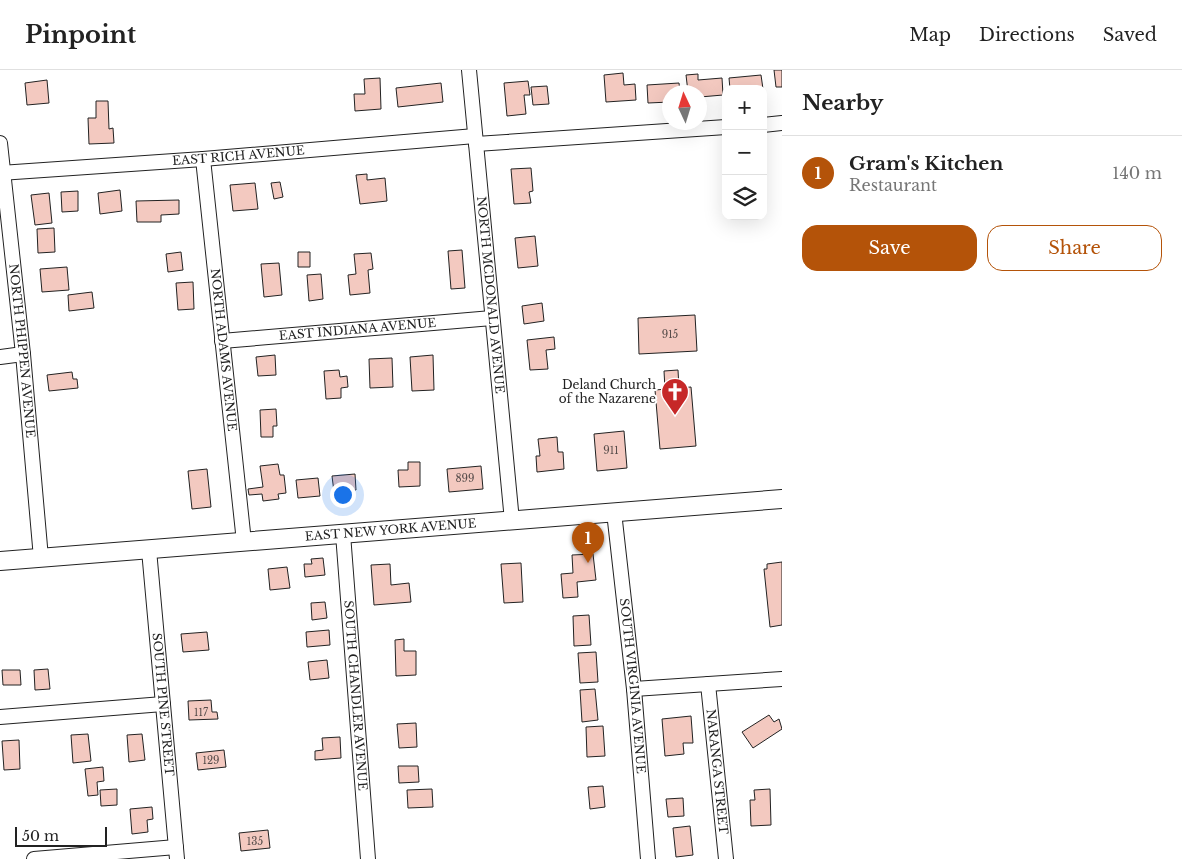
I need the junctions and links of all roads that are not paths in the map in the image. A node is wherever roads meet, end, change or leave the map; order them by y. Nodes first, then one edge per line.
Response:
1 (469, 70) edge
2 (782, 124) edge
3 (767, 125) edge
4 (722, 127) edge
5 (476, 140) junction
6 (0, 142) edge
7 (203, 159) junction
8 (2, 173) edge
9 (492, 318) junction
10 (222, 341) junction
11 (24, 354) junction
12 (0, 357) edge
13 (782, 499) edge
14 (614, 512) junction
15 (512, 521) junction
16 (342, 534) junction
17 (244, 542) junction
18 (149, 550) junction
19 (41, 558) junction
20 (0, 561) edge
21 (782, 679) edge
22 (708, 684) junction
23 (634, 690) junction
24 (163, 704) junction
25 (0, 717) edge
26 (177, 853) edge
27 (34, 859) edge
28 (368, 859) edge
29 (648, 859) edge
30 (726, 859) edge

1 - 5 street, NORTH MCDONALD AVENUE
2 - 3 street
4 - 5 street, EAST RICH AVENUE
5 - 7 street, EAST RICH AVENUE
5 - 9 street, NORTH MCDONALD AVENUE
6 - 8 street, NORTH PHIPPEN AVENUE
7 - 8 street, EAST RICH AVENUE
7 - 10 street, NORTH ADAMS AVENUE
8 - 11 street, NORTH PHIPPEN AVENUE
9 - 10 street, EAST INDIANA AVENUE
9 - 15 street, NORTH MCDONALD AVENUE
10 - 17 street, NORTH ADAMS AVENUE
11 - 12 street
11 - 19 street, NORTH PHIPPEN AVENUE
13 - 14 main road, EAST NEW YORK AVENUE
14 - 15 main road, EAST NEW YORK AVENUE
14 - 23 street, SOUTH VIRGINIA AVENUE
15 - 16 main road, EAST NEW YORK AVENUE
16 - 17 main road, EAST NEW YORK AVENUE
16 - 28 street, SOUTH CHANDLER AVENUE
17 - 18 main road, EAST NEW YORK AVENUE
18 - 19 main road, EAST NEW YORK AVENUE
18 - 24 street, SOUTH PINE STREET
19 - 20 main road, EAST NEW YORK AVENUE
21 - 22 street
22 - 23 street
22 - 30 street, NARANGA STREET
23 - 29 street, SOUTH VIRGINIA AVENUE
24 - 25 street
24 - 26 street, SOUTH PINE STREET
26 - 27 street

